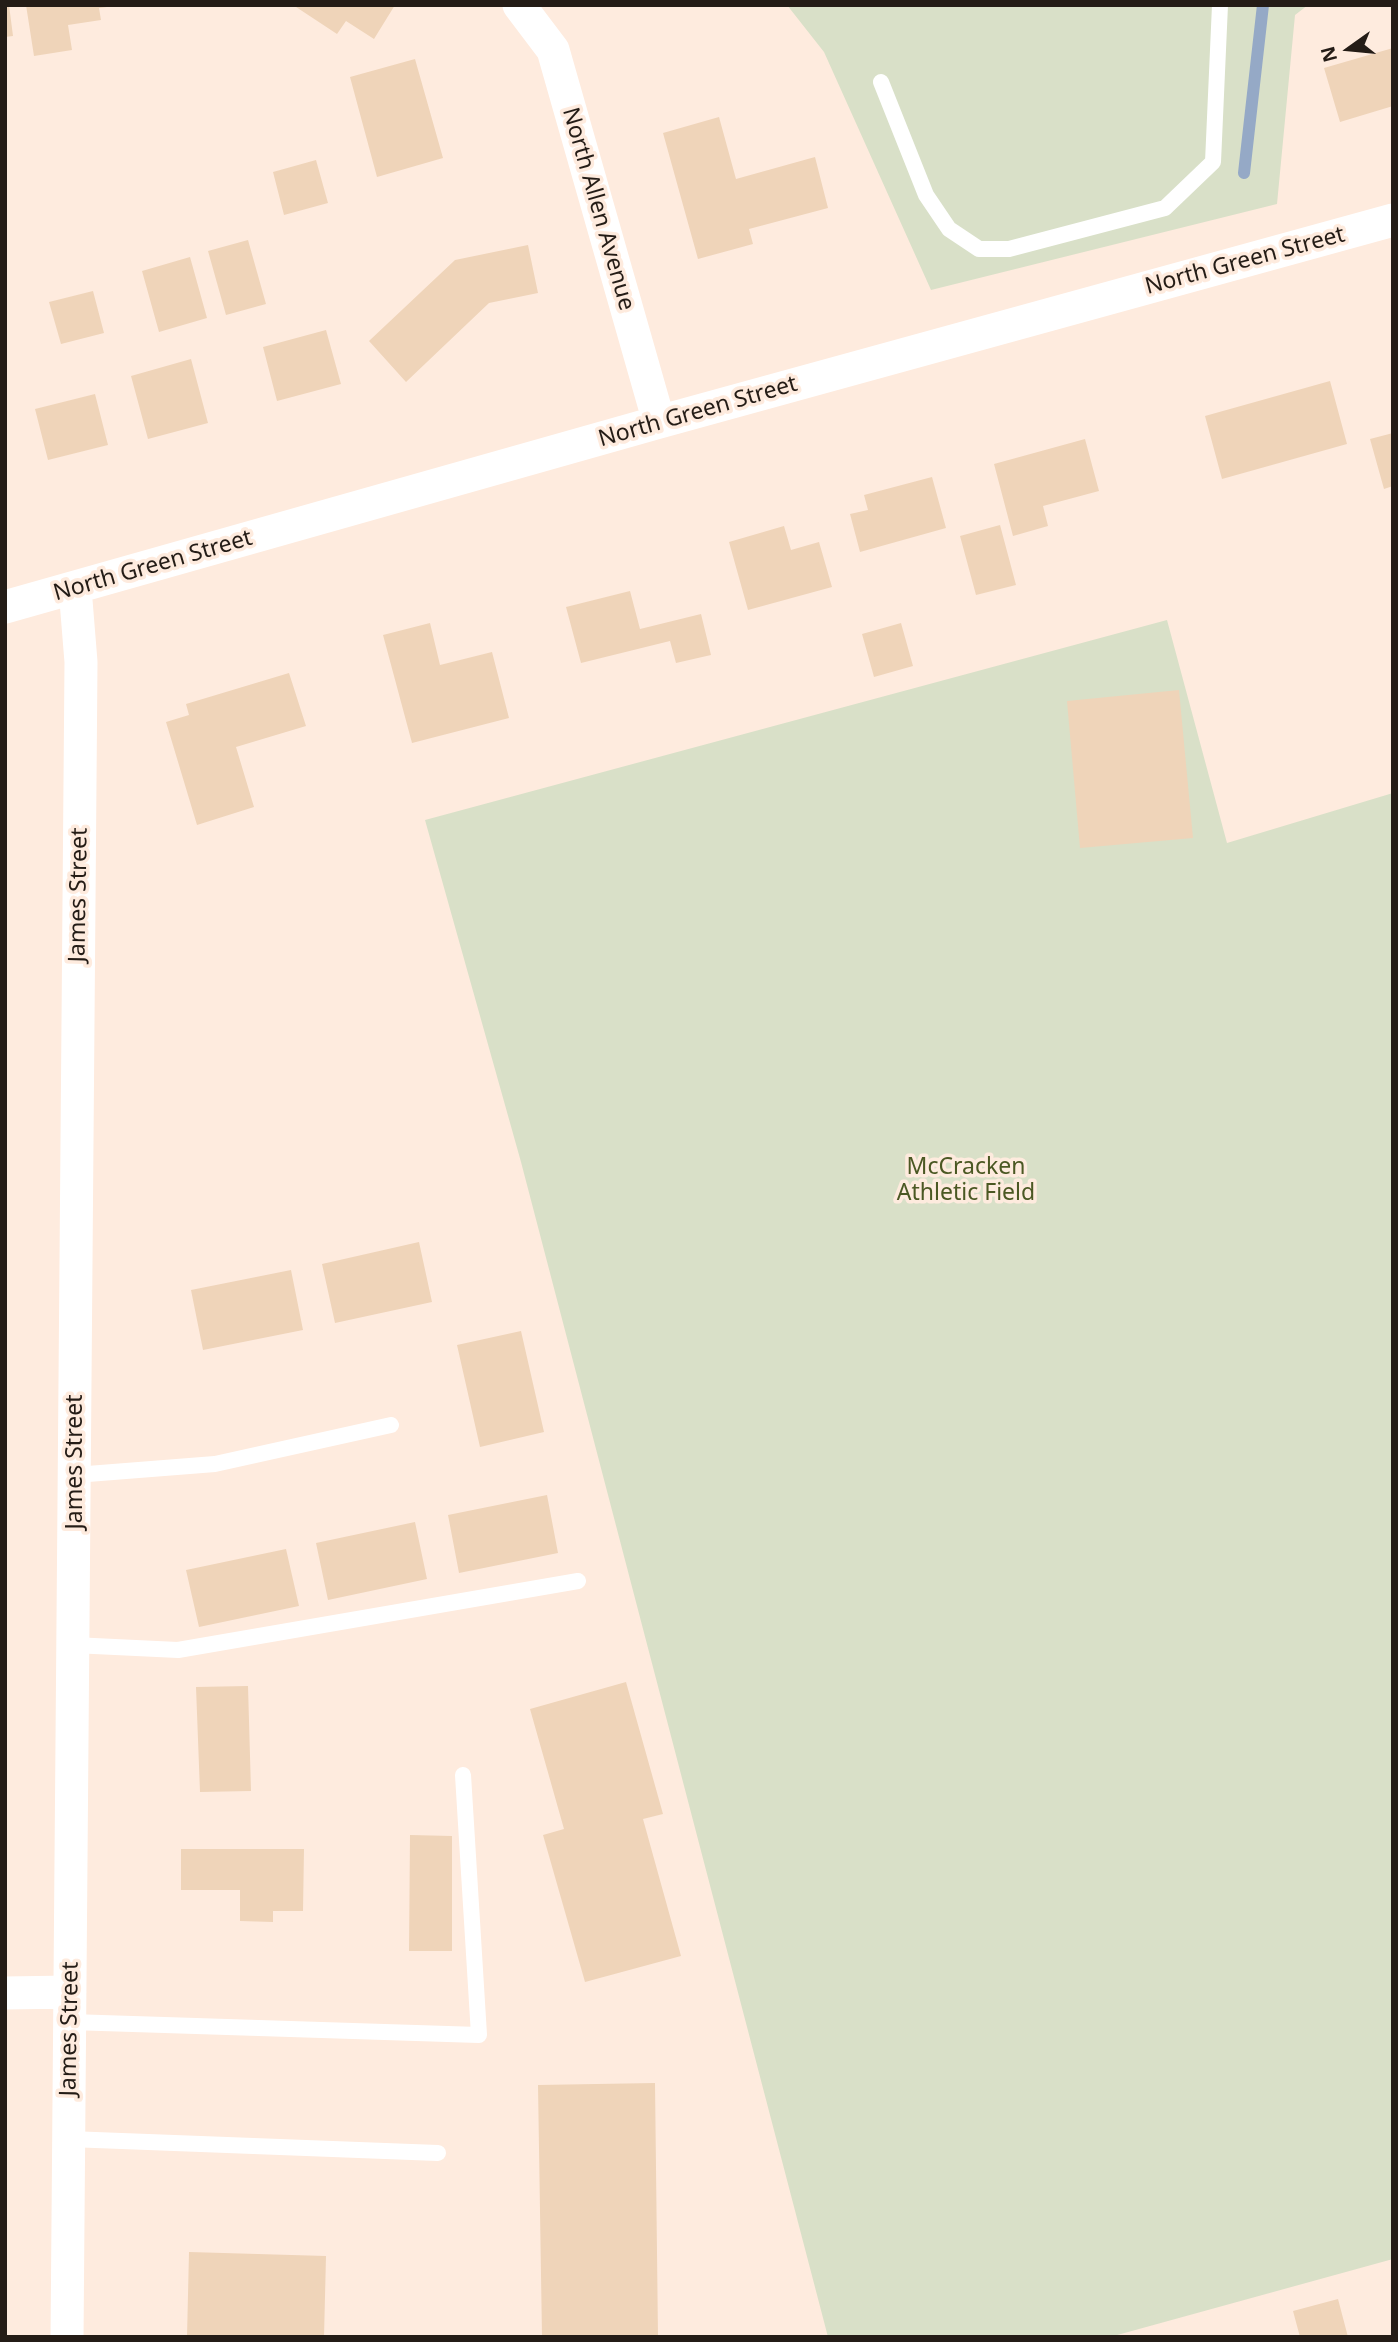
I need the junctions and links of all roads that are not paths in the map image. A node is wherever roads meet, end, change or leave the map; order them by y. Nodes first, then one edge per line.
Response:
1 (519, 5) edge
2 (1220, 5) edge
3 (881, 82) dead end
4 (1393, 220) edge
5 (659, 422) junction
6 (75, 588) junction
7 (5, 607) edge
8 (391, 1425) dead end
9 (75, 1475) junction
10 (578, 1581) dead end
11 (73, 1645) junction
12 (463, 1774) dead end
13 (5, 1993) edge
14 (70, 2007) junction
15 (69, 2139) junction
16 (438, 2153) dead end
17 (67, 2337) edge

1 - 5 street, North Allen Avenue
2 - 3 lane
4 - 5 street, North Green Street
5 - 6 street, North Green Street
6 - 7 street, North Green Street
6 - 9 street, James Street
8 - 9 lane
9 - 11 street, James Street
10 - 11 lane
11 - 14 street, James Street
12 - 14 lane
13 - 14 street
14 - 15 street, James Street
15 - 16 lane
15 - 17 street, James Street

